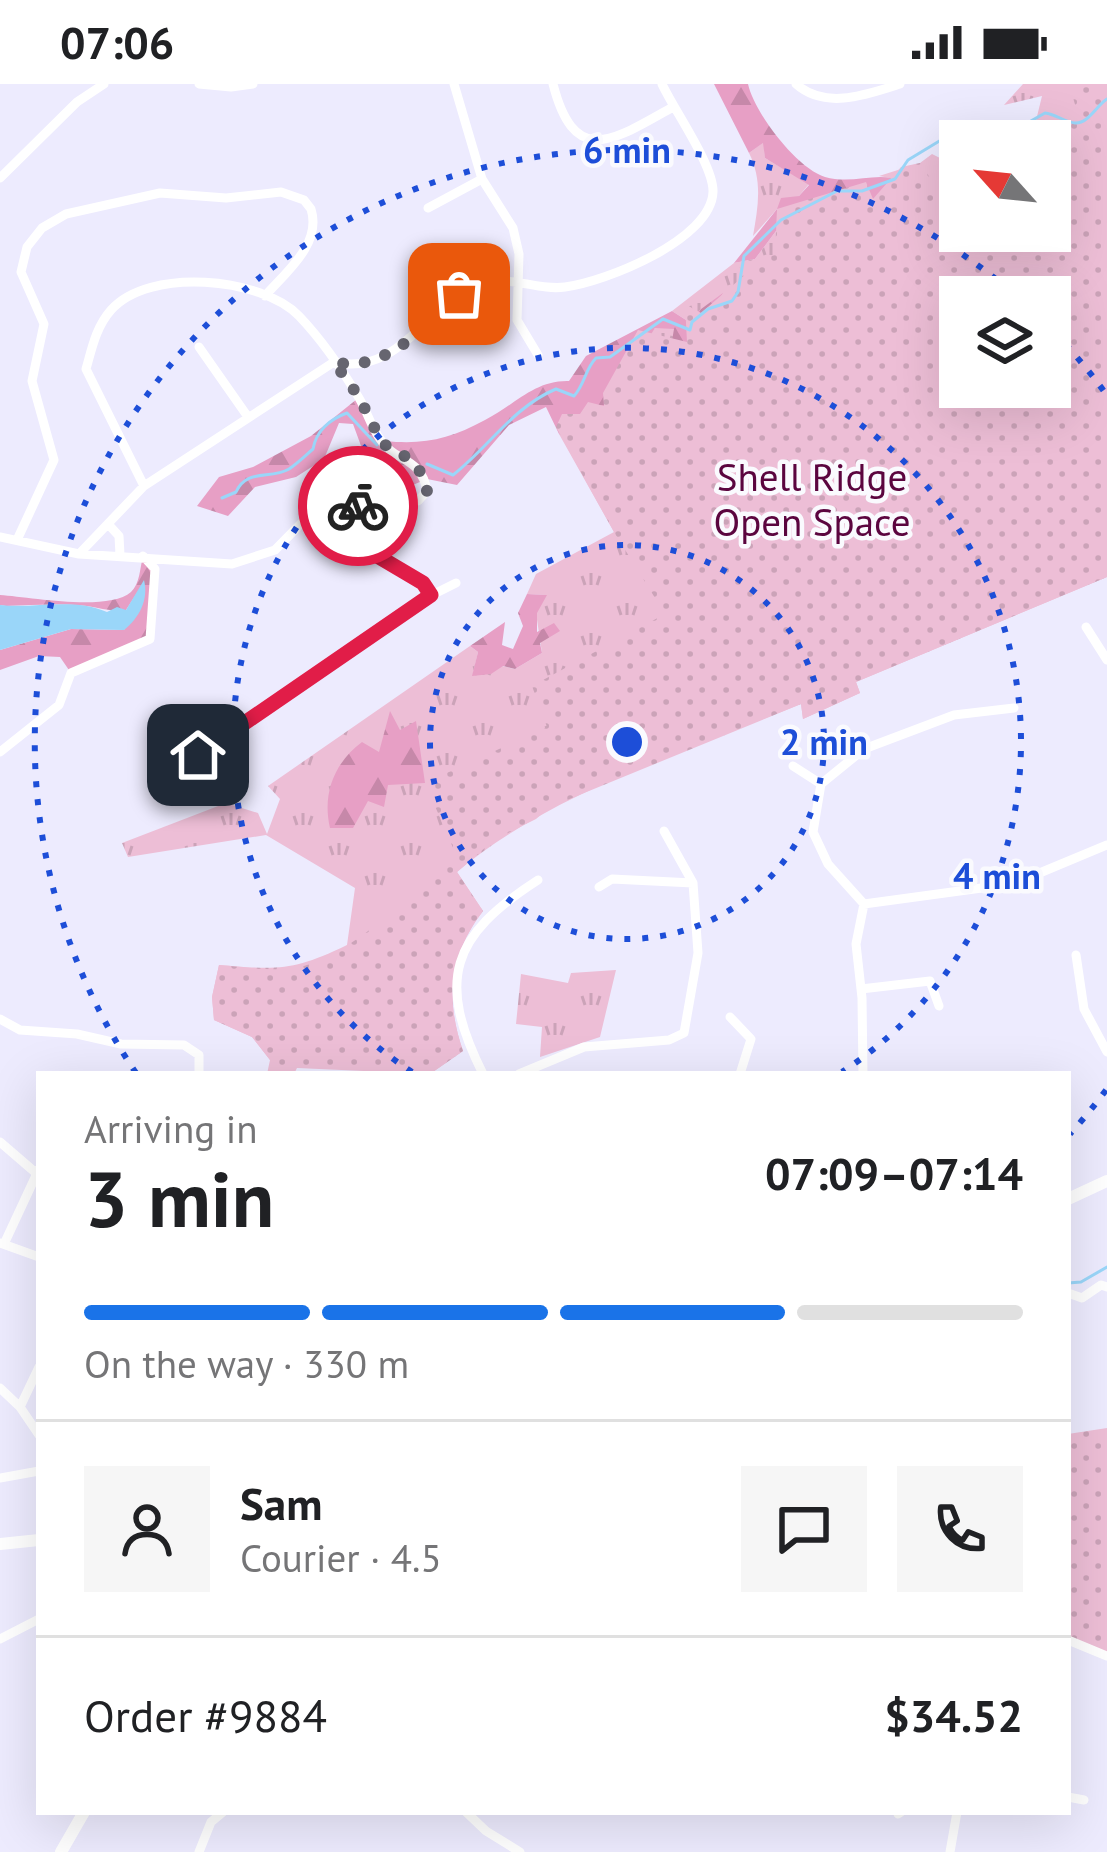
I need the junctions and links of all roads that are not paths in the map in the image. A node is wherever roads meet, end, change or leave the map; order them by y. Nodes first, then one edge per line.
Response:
1 (104, 84) edge
2 (199, 84) edge
3 (254, 84) edge
4 (454, 84) edge
5 (553, 84) edge
6 (662, 84) edge
7 (796, 84) edge
8 (900, 84) edge
9 (673, 107) junction
10 (0, 178) edge
11 (482, 179) junction
12 (428, 208) dead end
13 (518, 282) junction
14 (265, 296) junction
15 (200, 347) dead end
16 (538, 355) dead end
17 (334, 362) junction
18 (248, 417) junction
19 (144, 486) junction
20 (355, 497) junction
21 (108, 524) junction
22 (0, 537) edge
23 (16, 540) junction
24 (79, 554) junction
25 (119, 555) junction
26 (143, 556) junction
27 (456, 583) dead end
28 (431, 595) junction
29 (1086, 627) dead end
30 (1107, 660) edge
31 (1014, 707) dead end
32 (0, 752) edge
33 (198, 755) dead end
34 (793, 766) dead end
35 (821, 784) junction
36 (664, 831) dead end
37 (1107, 844) edge
38 (538, 880) dead end
39 (693, 883) junction
40 (599, 887) dead end
41 (864, 904) junction
42 (1076, 955) dead end
43 (861, 989) junction
44 (939, 1006) dead end
45 (730, 1017) dead end
46 (0, 1019) edge
47 (1107, 1052) edge
48 (199, 1071) edge
49 (482, 1071) edge
50 (526, 1071) edge
51 (741, 1071) edge
52 (863, 1071) edge
53 (0, 1142) edge
54 (36, 1169) edge
55 (36, 1175) edge
56 (1107, 1181) edge
57 (1071, 1198) edge
58 (2, 1244) edge
59 (36, 1256) edge
60 (1107, 1287) edge
61 (1071, 1294) edge
62 (36, 1373) edge
63 (0, 1388) edge
64 (20, 1407) junction
65 (36, 1431) edge
66 (36, 1472) edge
67 (0, 1478) edge
68 (36, 1540) edge
69 (0, 1544) edge
70 (36, 1621) edge
71 (0, 1639) edge
72 (1071, 1641) edge
73 (1107, 1656) edge
74 (1071, 1797) edge
75 (1084, 1800) dead end
76 (82, 1815) edge
77 (220, 1815) edge
78 (469, 1815) edge
79 (956, 1815) edge
80 (62, 1852) edge
81 (199, 1852) edge
82 (520, 1852) edge
83 (950, 1852) edge

1 - 10 street
2 - 3 street
4 - 11 street
5 - 9 street
6 - 9 street
7 - 8 street
9 - 13 street
11 - 12 street
11 - 13 street
13 - 16 street
13 - 17 street
14 - 17 street
14 - 19 street
14 - 23 street
15 - 18 street
17 - 18 street
17 - 20 street
18 - 19 street
19 - 21 street
20 - 26 street
20 - 28 street
21 - 24 street
21 - 25 street
22 - 23 street
23 - 24 street
24 - 25 street
25 - 26 street
26 - 32 street
27 - 28 street
28 - 33 street
29 - 30 street
31 - 35 street
34 - 35 street
35 - 41 street
36 - 39 street
37 - 41 street
38 - 49 street
39 - 40 street
39 - 50 street
41 - 43 street
42 - 47 street
43 - 44 street
43 - 52 street
45 - 51 street
46 - 48 street
53 - 54 street
55 - 58 street
56 - 57 street
58 - 59 street
60 - 61 street
62 - 64 street
63 - 64 street
64 - 65 street
66 - 67 street
68 - 69 street
70 - 71 street
72 - 73 street
74 - 75 street
76 - 80 street
77 - 81 street
78 - 82 street
79 - 83 street

